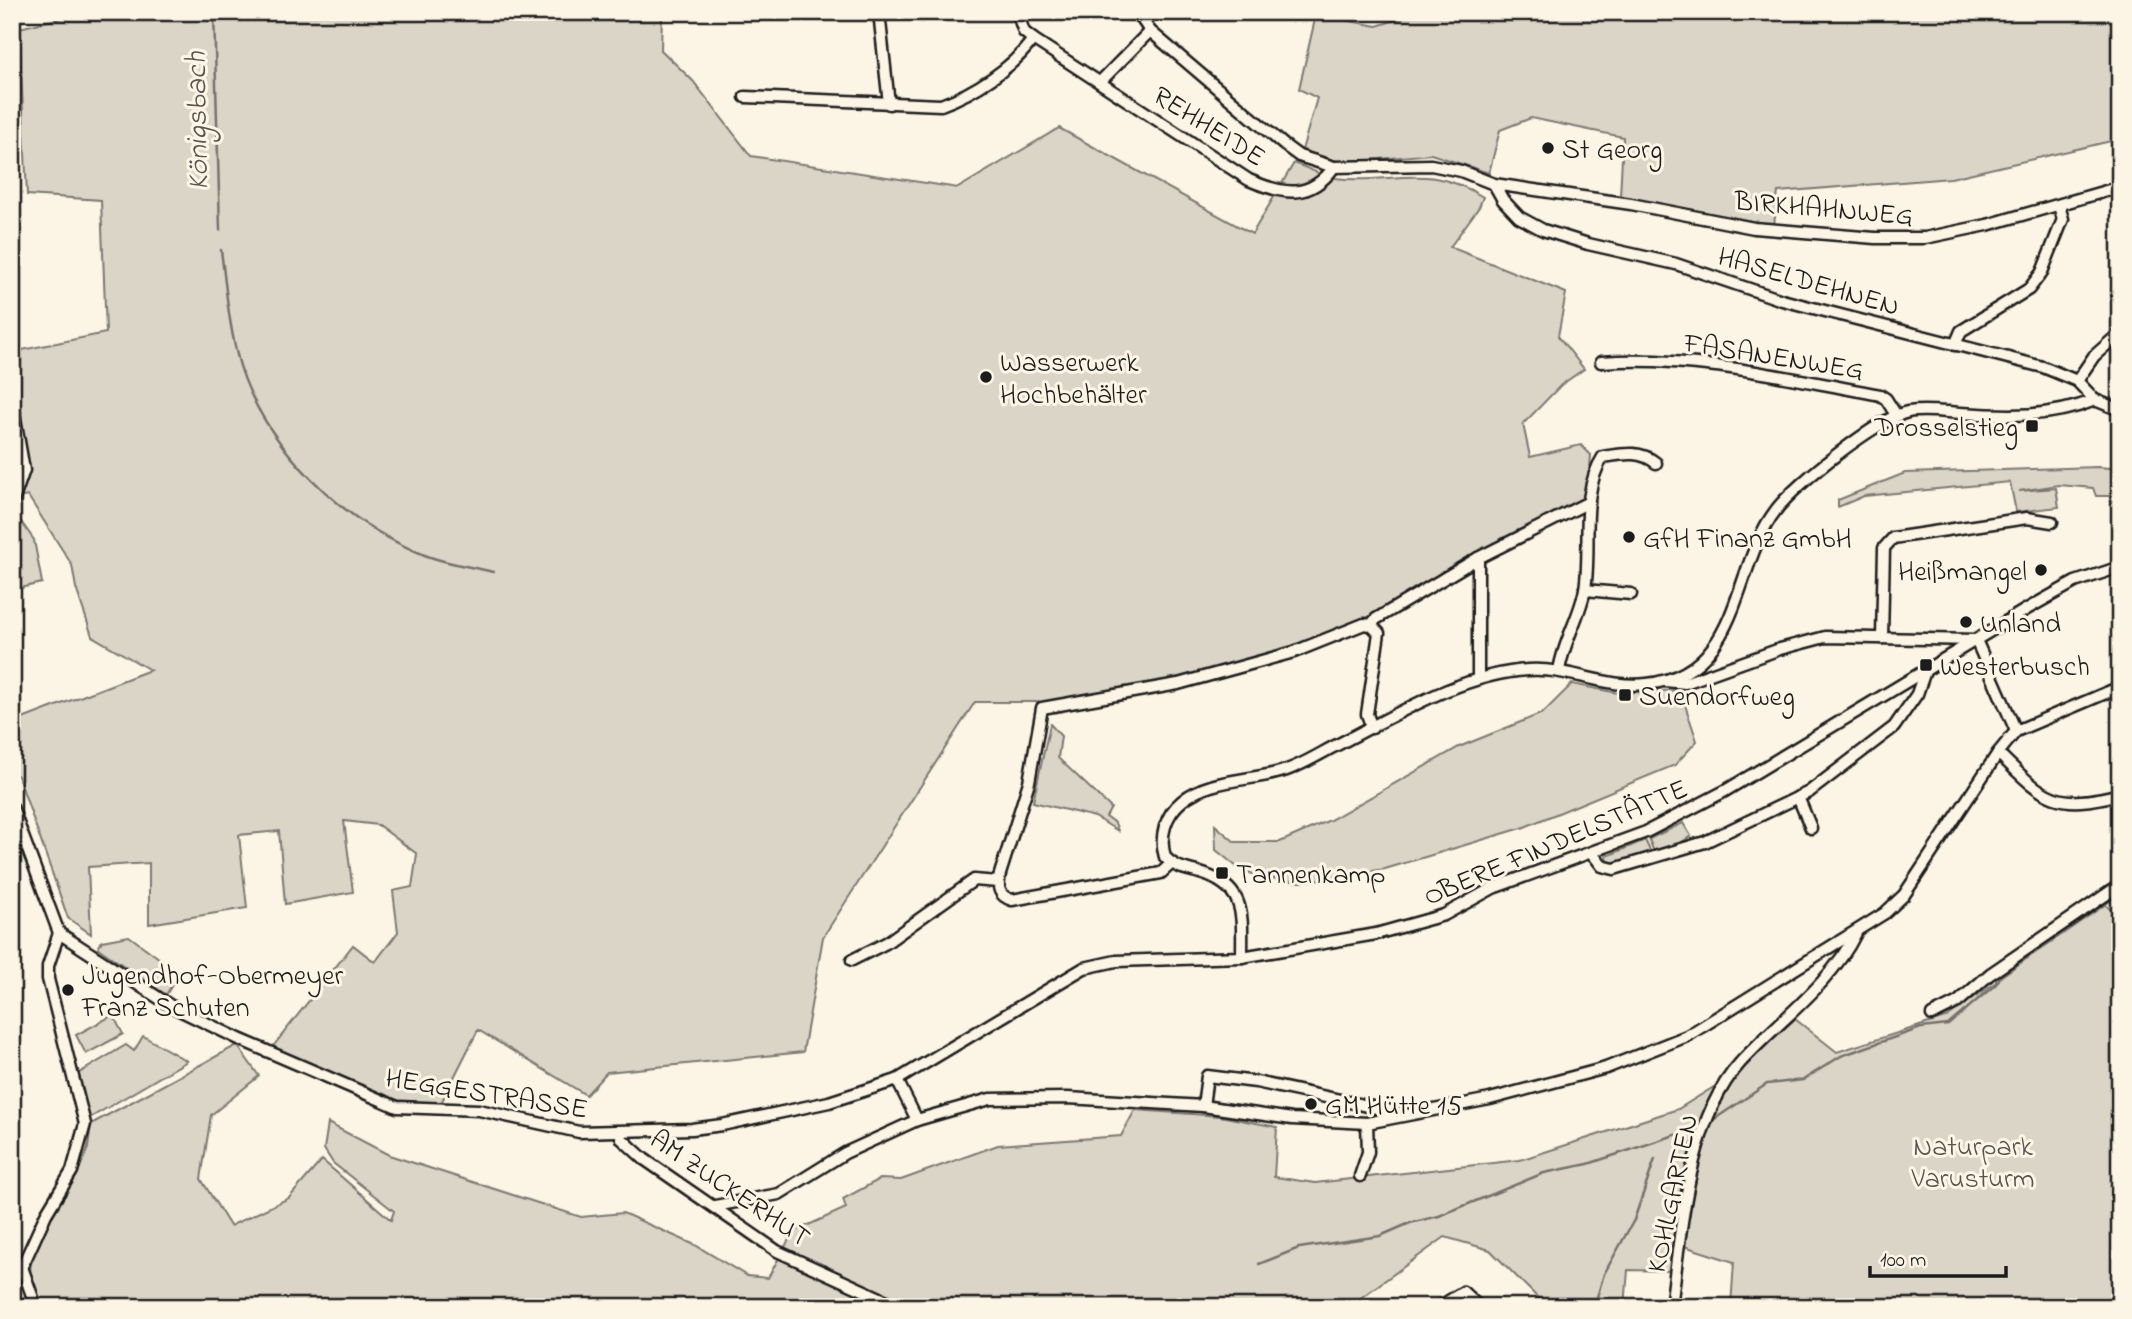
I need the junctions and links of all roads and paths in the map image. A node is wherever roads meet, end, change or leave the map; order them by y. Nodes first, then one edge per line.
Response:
1 (879, 12) edge
2 (917, 12) edge
3 (935, 12) edge
4 (1017, 12) edge
5 (1137, 12) edge
6 (1150, 31) junction
7 (1033, 40) junction
8 (1100, 82) junction
9 (744, 97) dead end
10 (889, 104) junction
11 (1335, 167) junction
12 (1494, 184) junction
13 (2120, 187) edge
14 (2059, 206) junction
15 (2120, 333) edge
16 (1955, 345) junction
17 (1601, 362) dead end
18 (2077, 381) junction
19 (2095, 400) junction
20 (12, 401) edge
21 (2120, 410) edge
22 (1896, 415) junction
23 (1656, 463) dead end
24 (1589, 502) junction
25 (12, 504) edge
26 (2052, 522) dead end
27 (1478, 558) junction
28 (2120, 568) edge
29 (1585, 590) junction
30 (1631, 594) dead end
31 (1371, 625) junction
32 (1882, 638) junction
33 (1976, 640) junction
34 (1559, 671) junction
35 (1925, 671) junction
36 (1478, 679) junction
37 (1664, 681) junction
38 (2120, 687) edge
39 (1372, 728) junction
40 (2016, 731) junction
41 (1998, 753) junction
42 (2120, 794) edge
43 (1798, 797) junction
44 (12, 807) edge
45 (1811, 828) dead end
46 (1592, 853) junction
47 (1171, 864) junction
48 (998, 882) junction
49 (2120, 885) edge
50 (59, 933) junction
51 (1857, 933) junction
52 (1242, 957) junction
53 (852, 960) dead end
54 (1932, 1015) dead end
55 (897, 1080) junction
56 (1203, 1106) junction
57 (791, 1110) joint
58 (1412, 1115) junction
59 (918, 1119) junction
60 (1367, 1123) junction
61 (620, 1133) junction
62 (1360, 1176) dead end
63 (715, 1206) junction
64 (23, 1267) junction
65 (12, 1277) edge
66 (36, 1307) edge
67 (900, 1307) edge
68 (1439, 1307) edge
69 (1479, 1307) edge
70 (1671, 1307) edge

1 - 10 street
2 - 3 street
4 - 7 street, REHHEIDE
5 - 6 street
6 - 8 street
6 - 11 street
7 - 8 street, REHHEIDE
7 - 10 street
8 - 11 street, REHHEIDE
9 - 10 street
11 - 12 street
12 - 14 street, BIRKHAHNWEG
12 - 16 street, HASELDEHNEN
13 - 14 street, BIRKHAHNWEG
14 - 16 street
15 - 18 street
16 - 18 street, HASELDEHNEN
17 - 22 street, FASANENWEG
18 - 19 street, HASELDEHNEN
19 - 21 street, HASELDEHNEN
19 - 22 street
20 - 25 street
22 - 37 street
23 - 24 street
24 - 27 street
24 - 29 street
26 - 32 street
27 - 31 street
27 - 36 street
28 - 33 street, OBERE FINDELSTÄTTE
29 - 30 street
29 - 34 street
31 - 39 street
31 - 48 street
32 - 33 street
32 - 37 street
33 - 35 street, OBERE FINDELSTÄTTE
33 - 40 street
34 - 36 street
34 - 37 street
35 - 43 street
35 - 46 street, OBERE FINDELSTÄTTE
36 - 39 street
38 - 40 street
39 - 47 street
40 - 41 street
41 - 42 street
41 - 51 street
43 - 45 street
43 - 46 street
44 - 50 street
46 - 52 street, OBERE FINDELSTÄTTE
47 - 48 street
47 - 52 street
48 - 53 street
49 - 54 street
50 - 61 street, HEGGESTRASSE
50 - 64 street
51 - 58 street
51 - 70 street, KOHLGARTEN
52 - 55 street, OBERE FINDELSTÄTTE
55 - 57 street, OBERE FINDELSTÄTTE
55 - 59 street
56 - 58 street
56 - 59 street
56 - 60 street
57 - 61 street, HEGGESTRASSE
58 - 60 street
59 - 63 street
60 - 62 street
61 - 63 street, AM ZUCKERHUT
63 - 67 street, AM ZUCKERHUT
64 - 65 street
64 - 66 street
68 - 69 street

